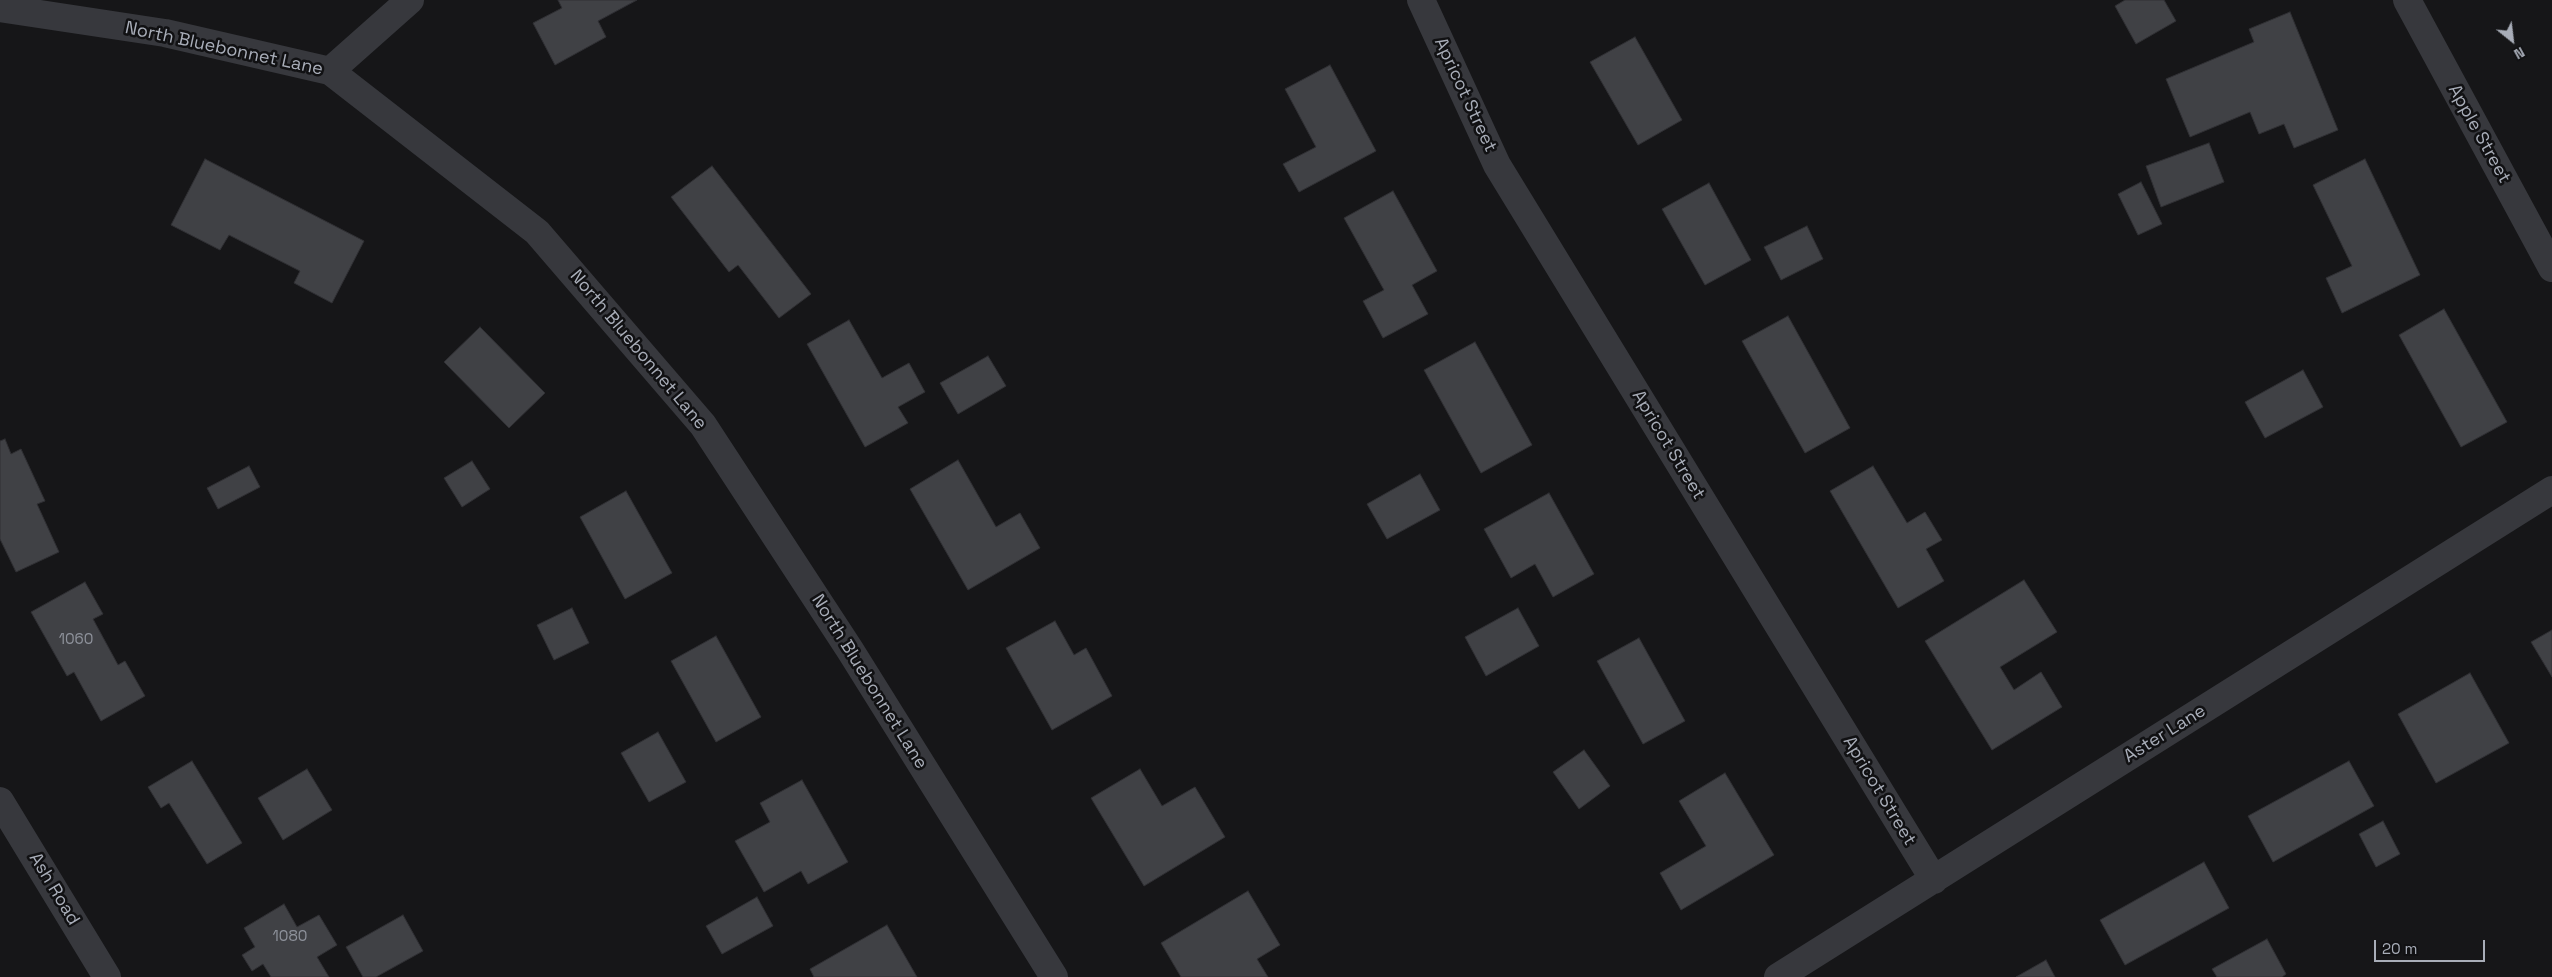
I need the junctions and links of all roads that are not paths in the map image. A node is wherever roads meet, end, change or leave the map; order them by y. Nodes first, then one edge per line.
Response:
1 (410, 0) edge
2 (1421, 0) edge
3 (2406, 0) edge
4 (0, 8) edge
5 (330, 72) junction
6 (2552, 268) edge
7 (2552, 490) edge
8 (0, 802) edge
9 (1934, 880) junction
10 (107, 977) edge
11 (1054, 977) edge
12 (1778, 977) edge

1 - 5 street
2 - 9 street, Apricot Street
3 - 6 street, Apple Street
4 - 5 street, North Bluebonnet Lane
5 - 11 street, North Bluebonnet Lane
7 - 9 street, Aster Lane
8 - 10 street, Ash Road
9 - 12 street, Aster Lane

